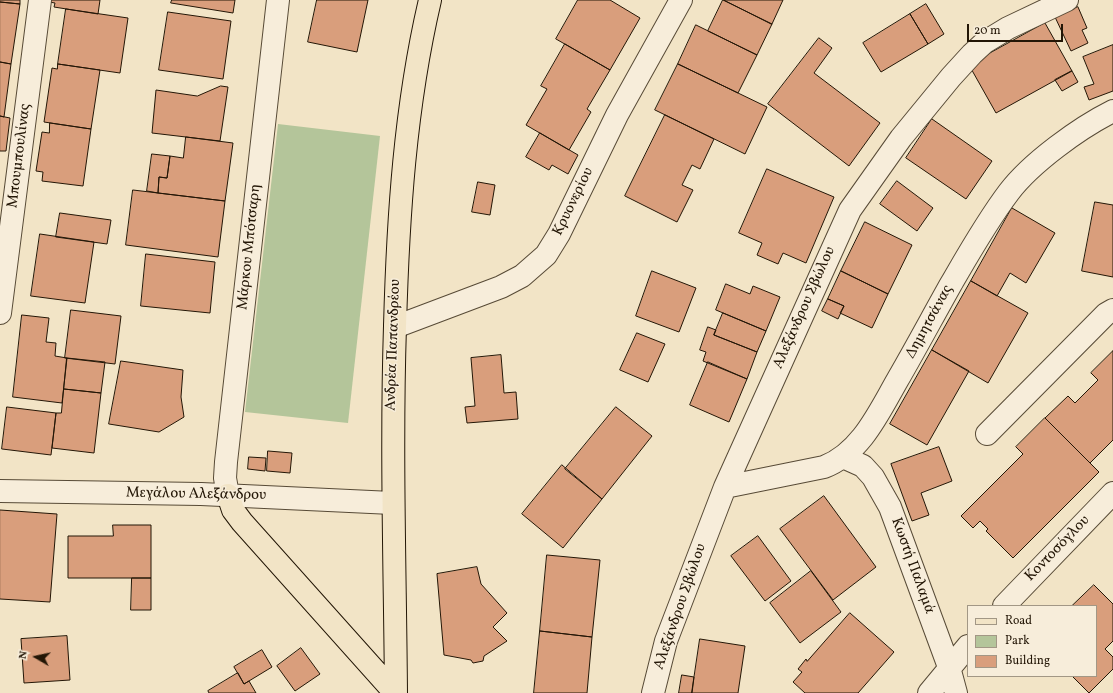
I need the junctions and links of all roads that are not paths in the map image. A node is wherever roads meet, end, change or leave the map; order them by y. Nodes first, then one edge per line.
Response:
1 (40, 0) edge
2 (278, 0) edge
3 (430, 0) edge
4 (681, 0) edge
5 (1067, 0) edge
6 (1113, 111) edge
7 (1113, 310) edge
8 (0, 313) edge
9 (395, 327) junction
10 (987, 434) dead end
11 (843, 456) junction
12 (725, 487) junction
13 (0, 491) edge
14 (1113, 493) edge
15 (228, 495) junction
16 (392, 503) junction
17 (1005, 605) edge
18 (967, 647) edge
19 (949, 667) junction
20 (395, 693) edge
21 (653, 693) edge
22 (929, 693) edge
23 (956, 693) edge

1 - 8 street, Μπουμπουλίνας
2 - 15 street, Μάρκου Μπότσαρη
3 - 9 main road, Ανδρέα Παπανδρέου
4 - 9 street, Κρυονερίου
5 - 12 street, Αλεξάνδρου Σβώλου
6 - 11 street, Δημητσάνας
7 - 10 street
9 - 16 main road, Ανδρέα Παπανδρέου
11 - 12 street, Δημητσάνας
11 - 19 street, Κωστή Παλαμά
12 - 21 street, Αλεξάνδρου Σβώλου
13 - 15 street, Μεγάλου Αλεξάνδρου
14 - 17 street, Κοντοσόγλου
15 - 16 street, Μεγάλου Αλεξάνδρου
15 - 20 main road
16 - 20 main road, Ανδρέα Παπανδρέου
18 - 19 street
19 - 22 street
19 - 23 street, Κωστή Παλαμά

